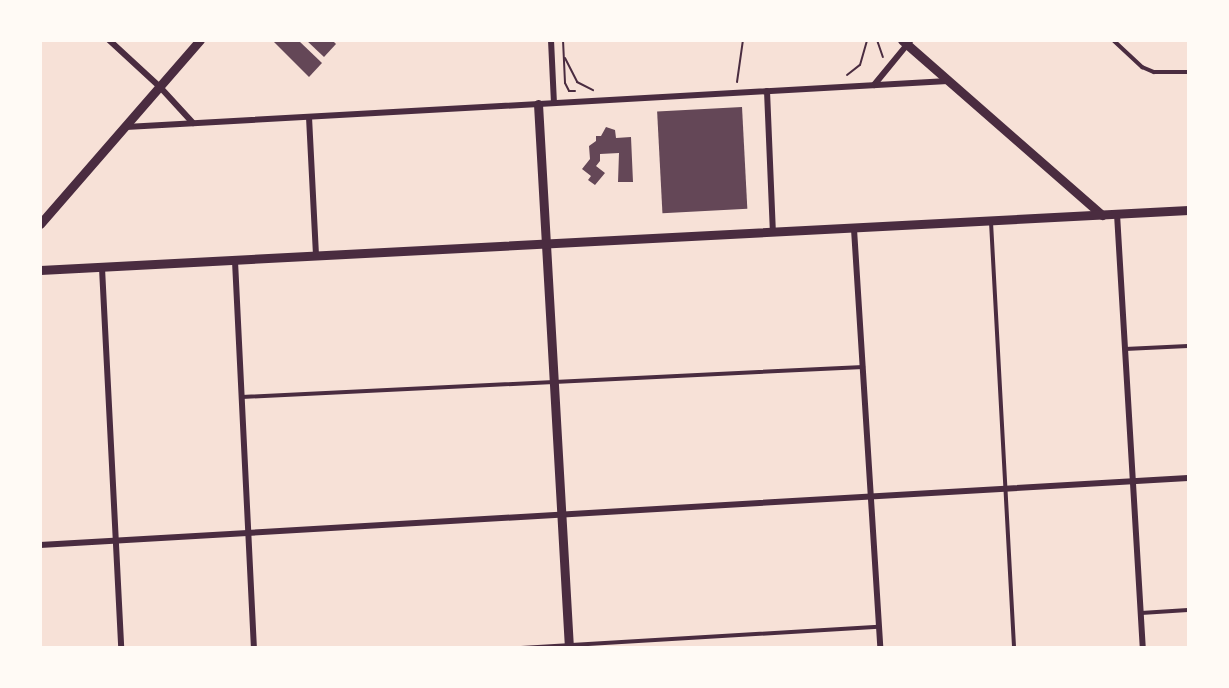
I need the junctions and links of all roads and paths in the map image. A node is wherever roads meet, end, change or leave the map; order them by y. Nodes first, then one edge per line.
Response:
1 (109, 40) edge
2 (200, 40) edge
3 (550, 40) edge
4 (563, 40) edge
5 (743, 40) edge
6 (867, 40) edge
7 (877, 40) edge
8 (1113, 40) edge
9 (906, 42) edge
10 (563, 54) junction
11 (881, 63) dead end
12 (1188, 72) edge
13 (851, 77) dead end
14 (948, 81) junction
15 (748, 82) dead end
16 (874, 85) junction
17 (160, 87) junction
18 (578, 91) dead end
19 (587, 91) dead end
20 (767, 91) junction
21 (554, 103) junction
22 (538, 104) junction
23 (309, 117) junction
24 (193, 123) junction
25 (126, 127) junction
26 (1188, 210) edge
27 (1118, 214) junction
28 (1102, 215) junction
29 (991, 221) junction
30 (40, 224) edge
31 (854, 229) junction
32 (773, 233) junction
33 (546, 244) junction
34 (316, 257) junction
35 (235, 261) junction
36 (102, 268) junction
37 (40, 270) edge
38 (1188, 346) edge
39 (1125, 349) junction
40 (863, 367) junction
41 (554, 384) junction
42 (241, 397) junction
43 (1188, 478) edge
44 (1132, 480) junction
45 (1004, 487) junction
46 (870, 495) junction
47 (561, 513) junction
48 (248, 532) junction
49 (114, 540) junction
50 (40, 544) edge
51 (1188, 610) edge
52 (1141, 613) junction
53 (879, 627) junction
54 (569, 646) edge
55 (121, 648) edge
56 (254, 648) edge
57 (520, 648) edge
58 (880, 648) edge
59 (1014, 648) edge
60 (1143, 648) edge

1 - 17 street
2 - 17 street
3 - 21 street
4 - 10 path
5 - 15 path
6 - 13 path
7 - 11 path
8 - 12 lane
9 - 14 street
9 - 16 street
10 - 18 path
10 - 19 path
14 - 16 street
14 - 28 street
16 - 20 street
17 - 24 street
17 - 25 street
20 - 21 street
20 - 32 street
21 - 22 street
22 - 23 street
22 - 33 street
23 - 24 street
23 - 34 street
24 - 25 street
25 - 30 street
26 - 27 street
27 - 28 street
27 - 39 street
28 - 29 street
29 - 31 street
29 - 45 lane
31 - 32 street
31 - 40 street
32 - 33 street
33 - 34 street
33 - 41 street
34 - 35 street
35 - 36 street
35 - 42 street
36 - 37 street
36 - 49 street
38 - 39 lane
39 - 44 street
40 - 41 lane
40 - 46 street
41 - 42 lane
41 - 47 street
42 - 48 street
43 - 44 street
44 - 45 street
44 - 52 street
45 - 46 street
45 - 59 lane
46 - 47 street
46 - 53 street
47 - 48 street
47 - 54 street
48 - 49 street
48 - 56 street
49 - 50 street
49 - 55 street
51 - 52 lane
52 - 60 street
53 - 54 lane
53 - 58 street
54 - 57 lane

